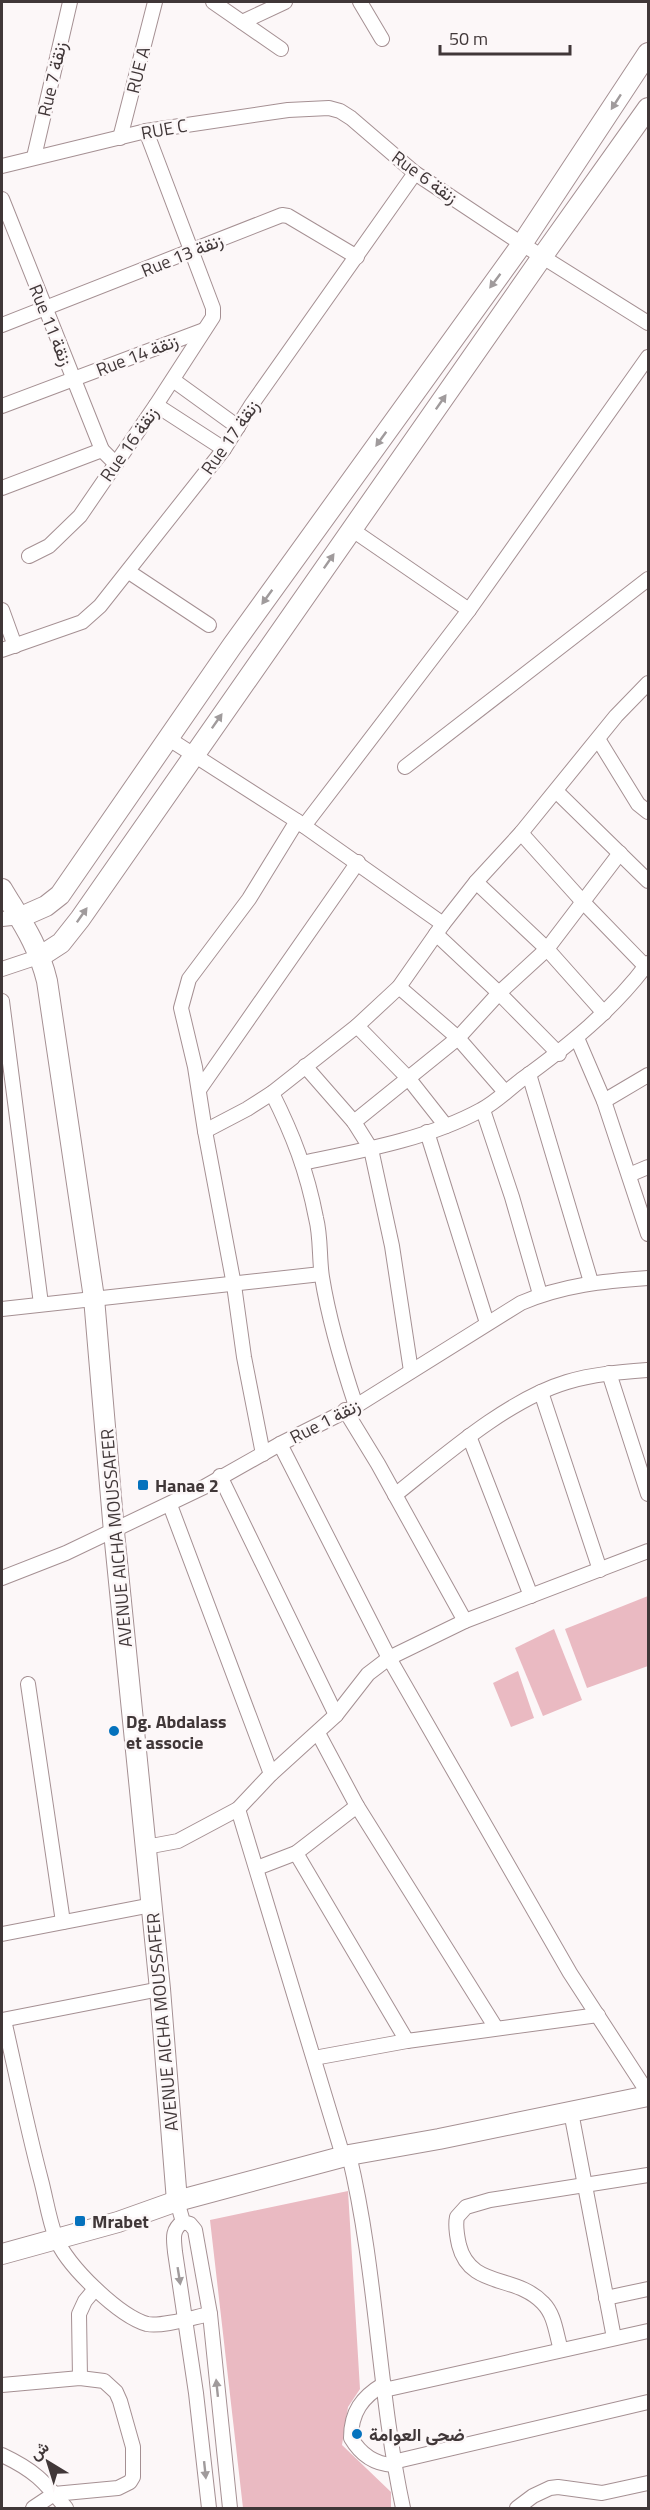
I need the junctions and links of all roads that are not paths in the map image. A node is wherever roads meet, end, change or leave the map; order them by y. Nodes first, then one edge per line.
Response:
1 (70, 2) edge
2 (155, 2) edge
3 (213, 2) edge
4 (285, 2) edge
5 (360, 2) edge
6 (242, 22) junction
7 (382, 39) dead end
8 (281, 50) dead end
9 (648, 53) edge
10 (329, 108) joint
11 (648, 108) edge
12 (146, 131) junction
13 (120, 138) junction
14 (34, 157) junction
15 (2, 166) edge
16 (415, 173) junction
17 (2, 199) edge
18 (522, 244) junction
19 (193, 252) junction
20 (357, 257) junction
21 (542, 257) junction
22 (44, 309) junction
23 (648, 323) edge
24 (2, 325) edge
25 (204, 330) junction
26 (648, 357) edge
27 (74, 379) junction
28 (173, 380) junction
29 (156, 405) junction
30 (2, 406) edge
31 (237, 427) junction
32 (224, 449) junction
33 (102, 450) junction
34 (116, 464) junction
35 (2, 488) edge
36 (351, 529) junction
37 (29, 556) dead end
38 (129, 573) junction
39 (648, 579) edge
40 (2, 610) edge
41 (469, 610) junction
42 (209, 625) dead end
43 (15, 646) junction
44 (2, 650) edge
45 (648, 683) edge
46 (169, 739) junction
47 (598, 739) junction
48 (192, 755) junction
49 (405, 767) dead end
50 (556, 791) junction
51 (648, 812) edge
52 (301, 824) junction
53 (521, 833) junction
54 (620, 853) junction
55 (358, 862) junction
56 (648, 881) edge
57 (477, 882) junction
58 (2, 889) edge
59 (583, 902) junction
60 (11, 918) edge
61 (439, 929) junction
62 (547, 949) junction
63 (41, 956) junction
64 (647, 965) edge
65 (2, 969) edge
66 (399, 987) junction
67 (499, 993) junction
68 (2, 1001) edge
69 (604, 1012) junction
70 (357, 1026) junction
71 (458, 1038) junction
72 (577, 1038) junction
73 (559, 1054) junction
74 (305, 1066) junction
75 (6, 1073) edge
76 (529, 1074) junction
77 (409, 1079) junction
78 (647, 1081) edge
79 (199, 1090) junction
80 (272, 1092) junction
81 (505, 1092) junction
82 (604, 1101) junction
83 (483, 1110) junction
84 (354, 1122) junction
85 (446, 1126) junction
86 (205, 1131) junction
87 (427, 1132) junction
88 (371, 1149) junction
89 (302, 1162) junction
90 (648, 1167) edge
91 (629, 1175) junction
92 (648, 1234) edge
93 (321, 1274) junction
94 (648, 1278) edge
95 (591, 1282) junction
96 (234, 1285) junction
97 (540, 1294) junction
98 (94, 1298) junction
99 (41, 1304) junction
100 (2, 1309) edge
101 (487, 1323) junction
102 (648, 1370) edge
103 (411, 1371) junction
104 (609, 1373) junction
105 (541, 1392) junction
106 (350, 1408) junction
107 (469, 1436) junction
108 (280, 1444) junction
109 (263, 1454) junction
110 (220, 1476) junction
111 (648, 1494) edge
112 (395, 1495) junction
113 (170, 1505) junction
114 (114, 1532) junction
115 (648, 1551) edge
116 (600, 1570) junction
117 (2, 1578) edge
118 (531, 1596) junction
119 (465, 1621) junction
120 (388, 1658) junction
121 (27, 1684) dead end
122 (336, 1715) junction
123 (318, 1733) junction
124 (271, 1774) junction
125 (357, 1806) junction
126 (238, 1809) junction
127 (146, 1847) junction
128 (296, 1853) junction
129 (257, 1868) junction
130 (152, 1905) junction
131 (63, 1922) junction
132 (2, 1934) edge
133 (160, 1989) junction
134 (598, 2014) junction
135 (3, 2020) edge
136 (496, 2028) junction
137 (407, 2041) junction
138 (314, 2058) junction
139 (648, 2094) edge
140 (571, 2112) junction
141 (346, 2155) junction
142 (648, 2175) edge
143 (584, 2185) junction
144 (177, 2201) junction
145 (183, 2222) junction
146 (56, 2240) junction
147 (2, 2254) edge
148 (95, 2289) junction
149 (648, 2289) edge
150 (606, 2298) junction
151 (210, 2314) junction
152 (186, 2318) junction
153 (648, 2331) edge
154 (614, 2338) junction
155 (561, 2350) junction
156 (80, 2378) junction
157 (2, 2385) edge
158 (384, 2387) junction
159 (648, 2405) edge
160 (2, 2455) edge
161 (393, 2463) junction
162 (648, 2483) edge
163 (54, 2494) junction
164 (33, 2508) edge
165 (66, 2508) edge
166 (209, 2508) edge
167 (230, 2508) edge
168 (403, 2508) edge
169 (517, 2508) edge

1 - 14 street, Rue 7 زنقة
2 - 13 street, RUE A
3 - 6 street
4 - 6 street
5 - 7 street
6 - 8 street
9 -> 18 street
10 - 12 street, RUE C
10 - 16 street, Rue 6 زنقة
11 - 21 street
12 - 13 street, RUE C
12 - 19 street
13 - 14 street, RUE C
14 - 15 street, RUE C
16 - 18 street, Rue 6 زنقة
16 - 20 street, Rue 17 زنقة
17 - 22 street, Rue 11 زنقة
18 - 21 street, Rue 6 زنقة
18 -> 46 street
19 - 20 street, Rue 13 زنقة
19 - 22 street, Rue 13 زنقة
19 - 25 street, Rue 16 زنقة
20 - 31 street, Rue 17 زنقة
21 - 23 street, Rue 6 زنقة
36 -> 21 street
22 - 24 street, Rue 13 زنقة
22 - 27 street, Rue 11 زنقة
25 - 27 street, Rue 14 زنقة
25 - 28 street, Rue 16 زنقة
26 - 41 street
27 - 30 street, Rue 14 زنقة
27 - 33 street, Rue 11 زنقة
28 - 29 street, Rue 16 زنقة
28 - 31 street
29 - 32 street
29 - 34 street, Rue 16 زنقة
31 - 32 street, Rue 17 زنقة
32 - 38 street, Rue 17 زنقة
33 - 34 street
33 - 35 street
34 - 37 street, Rue 16 زنقة
36 - 41 street
48 -> 36 street
38 - 42 street
38 - 43 street, Rue 17 زنقة
39 - 49 street
40 - 43 street
41 - 52 street
43 - 44 street, Rue 17 زنقة
45 - 47 street
46 - 48 street
46 - 60 street
47 - 50 street
47 - 51 street
48 - 52 street
63 -> 48 street
50 - 53 street
50 - 54 street
52 - 55 street
52 - 79 street
53 - 57 street
53 - 59 street
54 - 56 street
54 - 59 street
55 - 61 street
55 - 79 street
57 - 61 street
57 - 62 street
58 - 60 street, AVENUE AICHA MOUSSAFER
59 - 62 street
59 - 64 street
60 - 63 street, AVENUE AICHA MOUSSAFER
61 - 66 street
61 - 67 street
62 - 67 street
62 - 69 street
63 - 65 street
63 - 98 street, AVENUE AICHA MOUSSAFER
64 - 69 street
66 - 70 street
66 - 71 street
67 - 71 street
67 - 73 street
68 - 75 street
69 - 72 street
70 - 74 street
70 - 77 street
71 - 77 street
71 - 81 street
72 - 73 street
72 - 82 street
73 - 76 street
74 - 80 street
74 - 84 street
75 - 99 street
76 - 81 street
76 - 95 street
77 - 84 street
77 - 85 street
78 - 82 street
79 - 86 street
80 - 86 street
80 - 89 street
81 - 83 street
82 - 91 street
83 - 85 street
83 - 97 street
84 - 88 street
85 - 87 street
86 - 96 street
87 - 88 street
87 - 101 street
88 - 89 street
88 - 103 street
89 - 93 street
90 - 91 street
91 - 92 street
93 - 96 street
93 - 106 street
94 - 95 street, Rue 1 زنقة
95 - 97 street, Rue 1 زنقة
96 - 98 street
96 - 109 street
97 - 101 street, Rue 1 زنقة
98 - 99 street
98 - 114 street, AVENUE AICHA MOUSSAFER
99 - 100 street
101 - 103 street, Rue 1 زنقة
102 - 104 street
103 - 106 street, Rue 1 زنقة
104 - 105 street
104 - 111 street
105 - 107 street
105 - 116 street
106 - 108 street, Rue 1 زنقة
106 - 112 street
107 - 112 street
107 - 118 street
108 - 109 street, Rue 1 زنقة
108 - 120 street
109 - 110 street, Rue 1 زنقة
110 - 113 street, Rue 1 زنقة
110 - 122 street
112 - 119 street
113 - 114 street, Rue 1 زنقة
113 - 124 street
114 - 117 street, Rue 1 زنقة
114 - 127 street, AVENUE AICHA MOUSSAFER
115 - 116 street
116 - 118 street
118 - 119 street
119 - 120 street
120 - 122 street
120 - 134 street
121 - 131 street
122 - 123 street
123 - 124 street
123 - 125 street
124 - 126 street
125 - 128 street
125 - 136 street
126 - 127 street
126 - 129 street
127 - 130 street, AVENUE AICHA MOUSSAFER
128 - 129 street
128 - 137 street
129 - 138 street
130 - 131 street
130 - 133 street, AVENUE AICHA MOUSSAFER
131 - 132 street
133 - 135 street
133 - 144 street, AVENUE AICHA MOUSSAFER
134 - 136 street
134 - 139 street
135 - 146 street
136 - 137 street
137 - 138 street
138 - 141 street
139 - 140 street
140 - 141 street
140 - 143 street
141 - 144 street
141 - 158 street
142 - 143 street
143 - 150 street
143 - 155 street
144 - 145 street
144 - 146 street
145 - 151 street
145 -> 152 street
146 - 147 street
146 - 148 street
148 - 152 street
148 - 156 street
149 - 150 street
150 - 154 street
151 - 152 street
167 -> 151 street
152 -> 166 street
153 - 154 street
154 - 155 street
155 - 158 street
156 - 157 street
156 - 163 street
158 - 161 street
158 - 161 street
159 - 161 street
160 - 163 street
161 - 168 street
162 - 169 street
163 - 164 street
163 - 165 street

